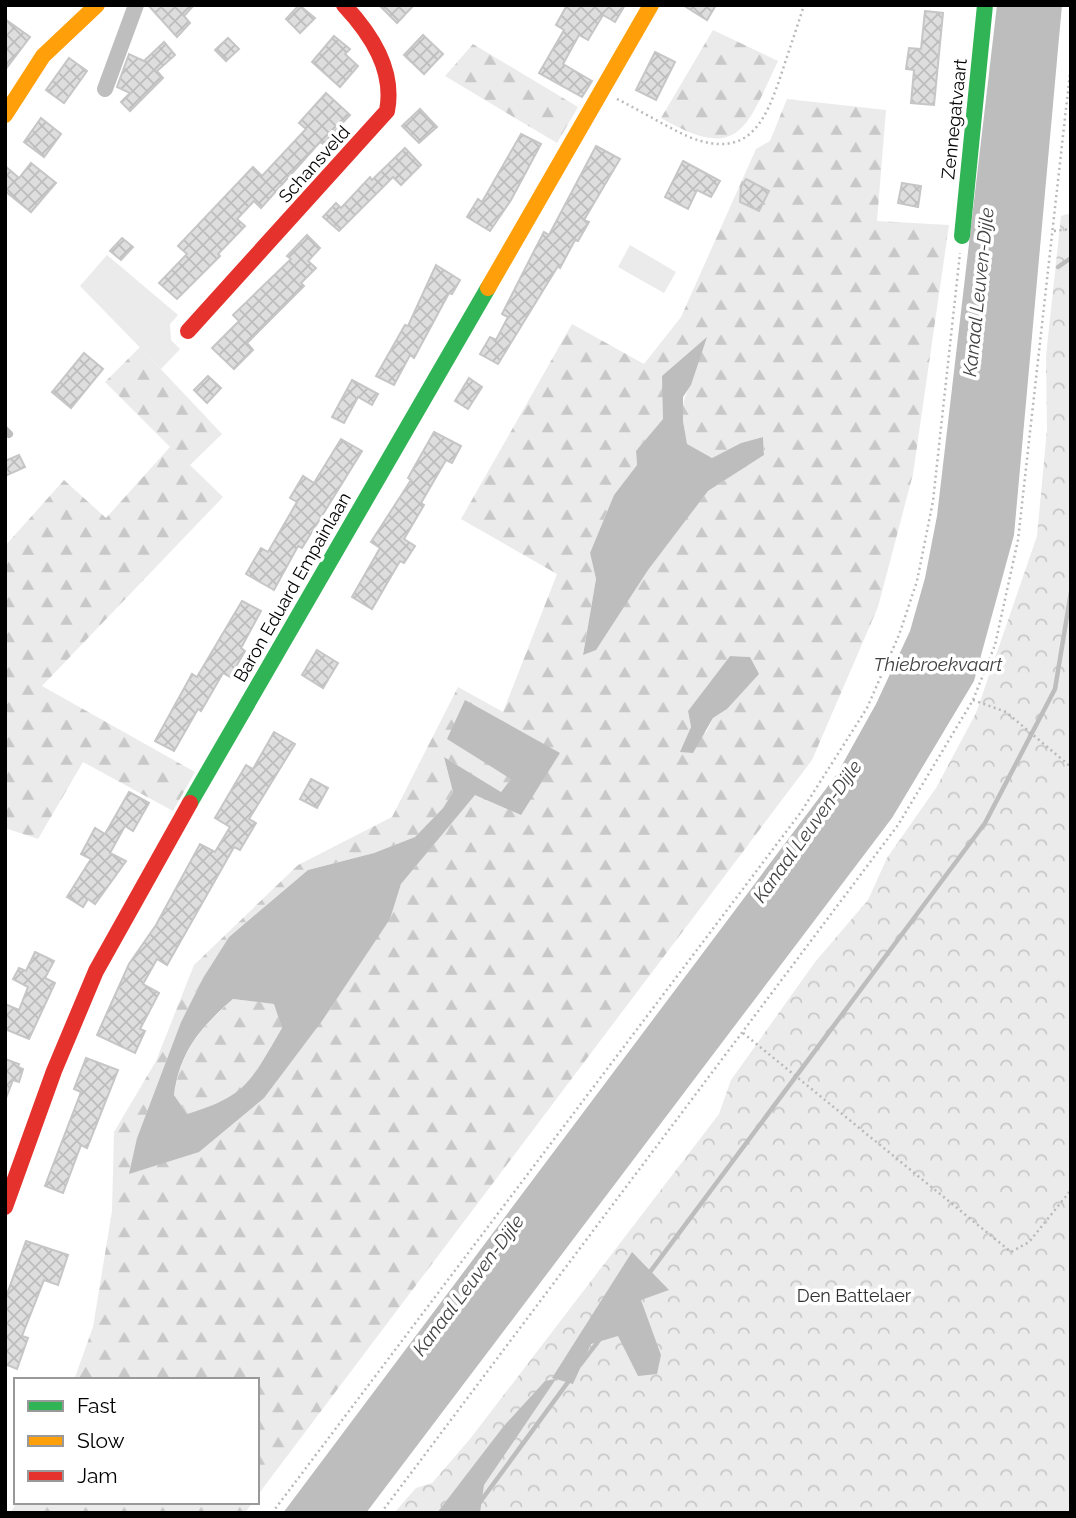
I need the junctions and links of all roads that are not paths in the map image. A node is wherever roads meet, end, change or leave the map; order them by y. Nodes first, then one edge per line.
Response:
1 (97, 5) edge
2 (136, 5) edge
3 (344, 5) edge
4 (651, 5) edge
5 (985, 5) edge
6 (105, 89) dead end
7 (5, 115) edge
8 (962, 236) road end
9 (188, 331) dead end
10 (5, 1207) edge

1 - 7 street
2 - 6 street
3 - 9 street, Schansveld
4 - 10 street, Baron Eduard Empainlaan
5 - 8 street, Zennegatvaart

